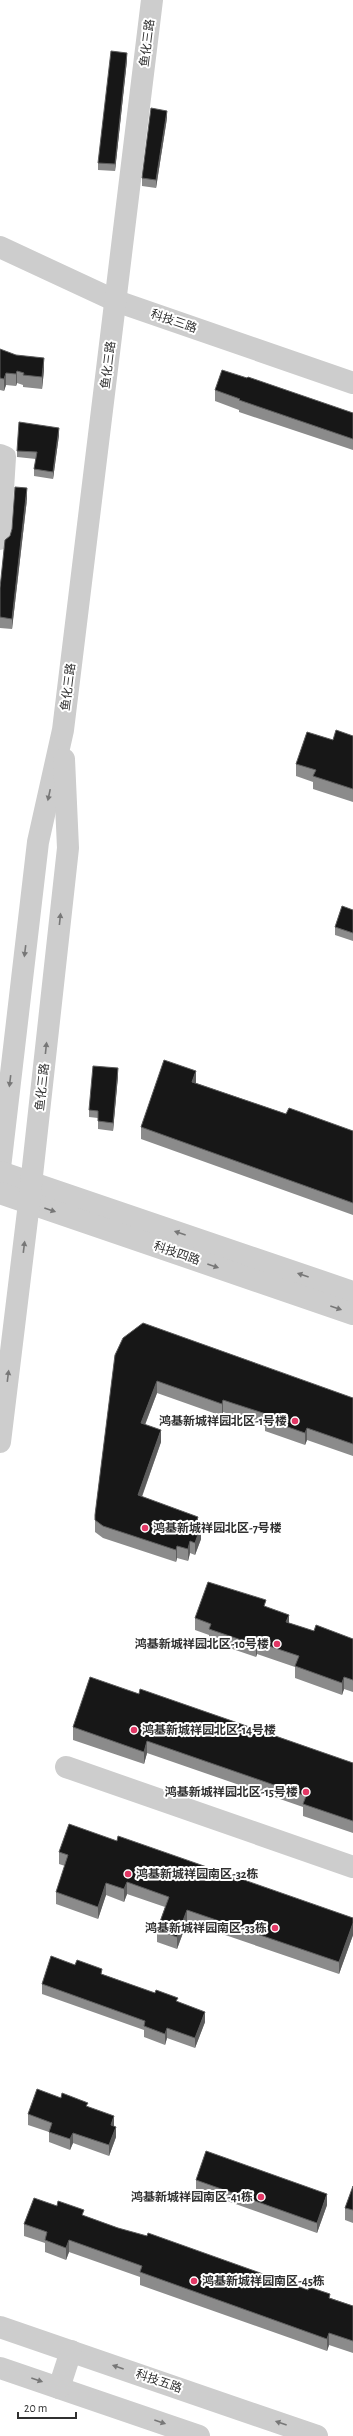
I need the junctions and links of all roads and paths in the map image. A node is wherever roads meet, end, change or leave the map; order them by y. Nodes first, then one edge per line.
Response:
1 (152, 0) edge
2 (0, 247) edge
3 (116, 301) junction
4 (353, 383) edge
5 (0, 455) edge
6 (0, 538) edge
7 (63, 730) junction
8 (0, 1168) edge
9 (0, 1172) edge
10 (0, 1193) edge
11 (30, 1193) junction
12 (353, 1292) edge
13 (353, 1314) edge
14 (0, 1442) edge
15 (66, 1767) dead end
16 (353, 1867) edge
17 (0, 2327) edge
18 (71, 2351) junction
19 (0, 2368) edge
20 (59, 2388) junction
21 (199, 2436) edge
22 (317, 2436) edge

1 - 3 street, 鱼化三路
2 - 3 street, 科技三路
3 - 4 street, 科技三路
3 - 7 street, 鱼化三路
5 - 6 street
7 -> 8 street, 鱼化三路
11 -> 7 street, 鱼化三路
9 - 11 street, 科技四路
10 - 11 street, 科技四路
12 -> 11 street, 科技四路
11 -> 13 street, 科技四路
14 -> 11 street, 鱼化三路
15 - 16 street
17 - 18 street, 科技五路
18 - 20 street
22 -> 18 street, 科技五路
19 -> 20 street
20 -> 21 street

